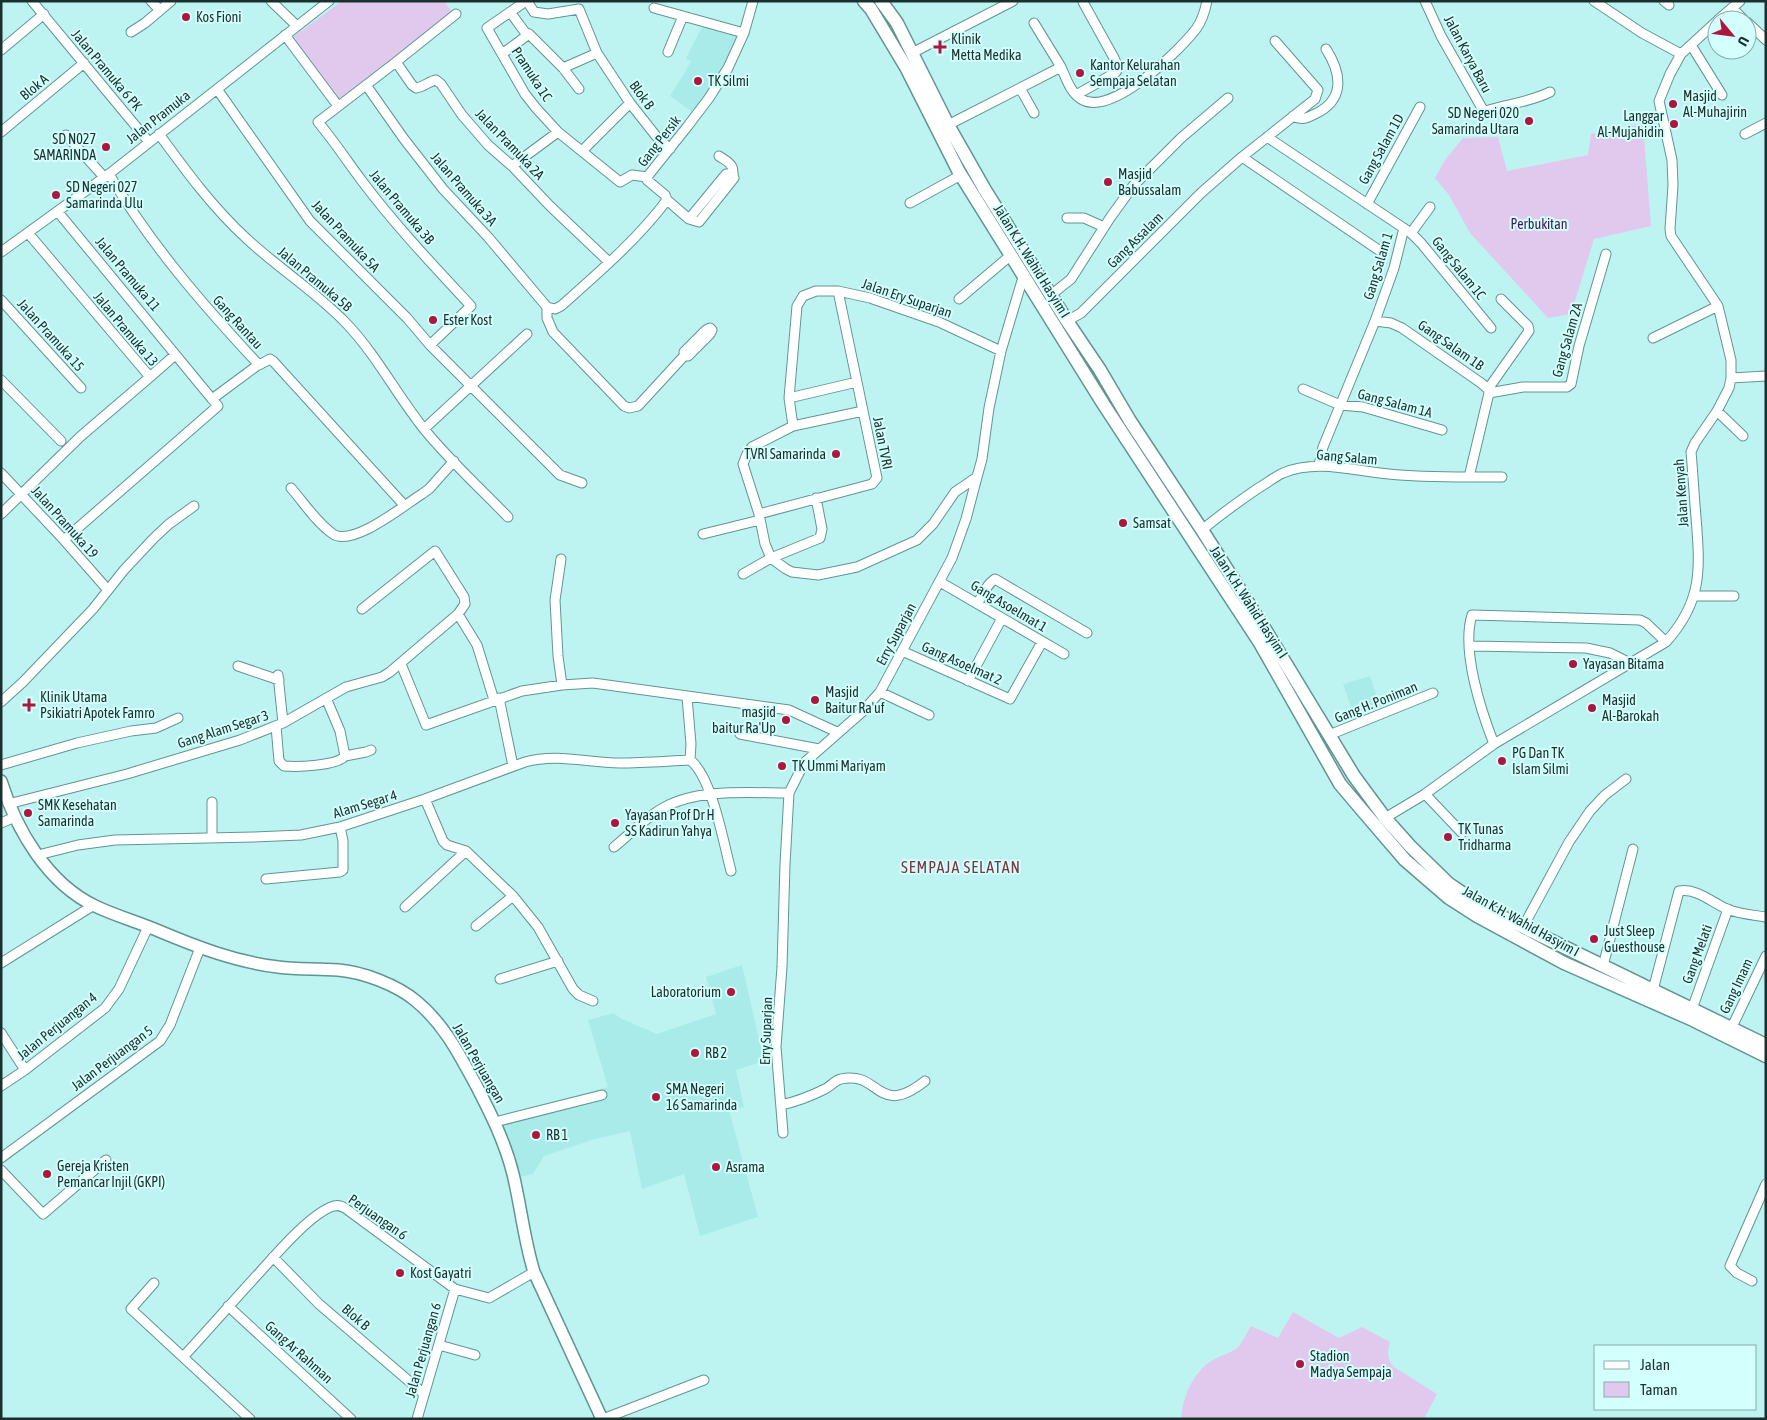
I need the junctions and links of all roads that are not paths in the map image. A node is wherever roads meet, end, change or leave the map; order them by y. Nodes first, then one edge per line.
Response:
1 (32, 1) edge
2 (151, 1) edge
3 (171, 1) edge
4 (271, 1) edge
5 (329, 1) edge
6 (526, 1) edge
7 (753, 1) edge
8 (864, 1) edge
9 (880, 1) edge
10 (1013, 1) edge
11 (1208, 1) edge
12 (1424, 1) edge
13 (1594, 1) edge
14 (1740, 1) edge
15 (1084, 2) edge
16 (996, 5) edge
17 (654, 8) dead end
18 (1732, 8) edge
19 (160, 10) junction
20 (510, 12) junction
21 (44, 14) junction
22 (456, 14) dead end
23 (683, 16) junction
24 (1034, 23) dead end
25 (297, 26) junction
26 (1707, 31) edge
27 (131, 32) dead end
28 (744, 33) junction
29 (285, 35) junction
30 (527, 35) junction
31 (1275, 41) dead end
32 (1691, 45) junction
33 (1, 50) edge
34 (1326, 50) dead end
35 (668, 52) dead end
36 (596, 53) junction
37 (912, 53) junction
38 (502, 54) junction
39 (1681, 54) junction
40 (396, 62) junction
41 (84, 63) junction
42 (1061, 67) junction
43 (563, 68) junction
44 (366, 85) junction
45 (1020, 88) junction
46 (217, 89) junction
47 (579, 89) dead end
48 (1550, 92) dead end
49 (1076, 95) junction
50 (1722, 95) dead end
51 (1228, 98) dead end
52 (630, 103) junction
53 (338, 106) junction
54 (1420, 107) dead end
55 (1034, 114) dead end
56 (1293, 116) junction
57 (1766, 123) edge
58 (948, 125) junction
59 (1, 132) edge
60 (558, 132) junction
61 (66, 134) dead end
62 (159, 134) junction
63 (1745, 134) dead end
64 (1267, 137) junction
65 (149, 142) junction
66 (670, 149) junction
67 (582, 151) junction
68 (719, 156) dead end
69 (1242, 157) junction
70 (512, 166) junction
71 (106, 175) junction
72 (961, 175) junction
73 (647, 176) junction
74 (666, 200) junction
75 (910, 203) dead end
76 (1367, 204) junction
77 (1430, 207) dead end
78 (58, 212) junction
79 (1067, 218) dead end
80 (1104, 227) junction
81 (1408, 230) junction
82 (28, 233) junction
83 (1, 252) edge
84 (1384, 253) dead end
85 (1606, 254) dead end
86 (1011, 255) junction
87 (609, 262) junction
88 (1024, 274) junction
89 (838, 291) junction
90 (1051, 295) junction
91 (959, 299) dead end
92 (1501, 299) dead end
93 (1, 300) edge
94 (1718, 306) junction
95 (547, 307) junction
96 (1067, 321) junction
97 (1376, 321) junction
98 (1490, 328) dead end
99 (527, 334) dead end
100 (1653, 338) dead end
101 (430, 345) junction
102 (1001, 351) junction
103 (175, 355) junction
104 (684, 356) dead end
105 (258, 365) junction
106 (1766, 376) edge
107 (150, 378) junction
108 (1731, 378) junction
109 (1, 380) edge
110 (858, 382) junction
111 (472, 386) junction
112 (80, 388) dead end
113 (1303, 389) dead end
114 (1489, 391) junction
115 (1114, 395) junction
116 (789, 398) junction
117 (212, 399) junction
118 (1340, 404) junction
119 (1104, 405) junction
120 (863, 411) junction
121 (1717, 411) junction
122 (793, 426) junction
123 (424, 429) junction
124 (1442, 430) dead end
125 (1743, 436) dead end
126 (61, 441) dead end
127 (454, 461) junction
128 (1319, 466) junction
129 (2, 475) edge
130 (977, 477) junction
131 (1469, 477) junction
132 (1502, 477) dead end
133 (582, 483) dead end
134 (291, 488) dead end
135 (21, 494) junction
136 (816, 498) junction
137 (404, 505) junction
138 (194, 506) dead end
139 (1, 514) edge
140 (508, 517) dead end
141 (760, 517) junction
142 (1202, 530) junction
143 (704, 534) dead end
144 (64, 540) junction
145 (771, 558) junction
146 (561, 559) dead end
147 (742, 574) dead end
148 (940, 582) junction
149 (108, 590) junction
150 (1695, 596) junction
151 (1734, 596) dead end
152 (978, 603) junction
153 (362, 609) dead end
154 (458, 614) junction
155 (1002, 618) junction
156 (1087, 633) dead end
157 (1042, 642) junction
158 (1666, 642) junction
159 (1470, 646) junction
160 (902, 651) junction
161 (1064, 654) dead end
162 (401, 664) junction
163 (1632, 664) junction
164 (238, 666) dead end
165 (968, 681) junction
166 (562, 684) junction
167 (880, 692) junction
168 (1433, 693) dead end
169 (687, 697) junction
170 (326, 698) junction
171 (496, 699) junction
172 (1, 702) edge
173 (929, 715) dead end
174 (178, 718) dead end
175 (279, 725) junction
176 (838, 732) junction
177 (740, 734) dead end
178 (1329, 736) junction
179 (1494, 744) junction
180 (819, 749) junction
181 (371, 750) dead end
182 (345, 756) junction
183 (691, 761) junction
184 (1, 765) edge
185 (513, 766) junction
186 (1354, 776) junction
187 (1626, 779) dead end
188 (1, 781) edge
189 (1340, 784) junction
190 (789, 793) junction
191 (1425, 794) junction
192 (711, 795) junction
193 (425, 799) junction
194 (212, 802) dead end
195 (8, 804) junction
196 (15, 817) junction
197 (1386, 818) junction
198 (1, 824) edge
199 (340, 827) junction
200 (1462, 834) dead end
201 (212, 838) junction
202 (614, 847) dead end
203 (1633, 849) dead end
204 (466, 851) junction
205 (38, 855) junction
206 (731, 871) dead end
207 (266, 879) dead end
208 (513, 896) junction
209 (94, 905) junction
210 (405, 907) dead end
211 (1728, 909) junction
212 (1766, 917) edge
213 (476, 926) dead end
214 (148, 927) junction
215 (1522, 927) junction
216 (200, 948) junction
217 (1571, 950) junction
218 (1766, 956) edge
219 (558, 961) junction
220 (1564, 962) junction
221 (1, 963) edge
222 (1594, 967) junction
223 (500, 979) dead end
224 (1653, 990) junction
225 (593, 1000) dead end
226 (1692, 1009) junction
227 (1731, 1029) junction
228 (1, 1033) edge
229 (1766, 1045) edge
230 (1766, 1056) edge
231 (25, 1070) junction
232 (925, 1081) dead end
233 (1, 1086) edge
234 (602, 1095) dead end
235 (781, 1105) junction
236 (495, 1122) junction
237 (783, 1133) dead end
238 (1, 1158) edge
239 (106, 1160) dead end
240 (1, 1170) edge
241 (1766, 1184) edge
242 (273, 1257) junction
243 (534, 1272) junction
244 (1752, 1280) dead end
245 (154, 1283) dead end
246 (455, 1289) junction
247 (228, 1306) junction
248 (439, 1345) junction
249 (475, 1355) dead end
250 (183, 1358) junction
251 (704, 1380) dead end
252 (424, 1394) junction
253 (250, 1419) edge
254 (351, 1419) edge
255 (417, 1419) edge
256 (603, 1419) edge

1 - 21 street, Jalan Pramuka 6 PK
2 - 19 street
3 - 19 street
4 - 25 street
5 - 25 street, Jalan Pramuka
6 - 20 street
6 - 36 street, Blok B
7 - 28 street, Gang Persik
8 - 72 main road, Jalan K.H. Wahid Hasyim I
9 - 37 main road, Jalan K.H. Wahid Hasyim I
10 - 16 street
11 - 49 street
12 - 48 street, Jalan Karya Baru
13 - 39 street
14 - 18 street, Jalan Kenyah
15 - 49 street
16 - 37 street
17 - 23 street
19 - 27 street
20 - 30 street
20 - 38 street, Pramuka 1C
21 - 33 street
21 - 41 street, Jalan Pramuka 6 PK
22 - 40 street
23 - 28 street
23 - 35 street
24 - 42 street
25 - 29 street, Jalan Pramuka
26 - 32 street, Jalan Kenyah
28 - 66 street, Gang Persik
29 - 46 street, Jalan Pramuka
29 - 53 street
30 - 38 street
30 - 43 street
31 - 56 street, Gang Assalam
32 - 39 street, Jalan Kenyah
32 - 50 street
34 - 56 street
36 - 43 street
36 - 52 street, Blok B
37 - 58 main road, Jalan K.H. Wahid Hasyim I
38 - 60 street, Pramuka 1C
39 - 94 street, Jalan Kenyah
40 - 44 street
40 - 70 street, Jalan Pramuka 2A
41 - 59 street, Blok A
41 - 65 street, Jalan Pramuka 6 PK
42 - 45 street
42 - 49 street
43 - 47 street
44 - 53 street
44 - 95 street, Jalan Pramuka 3A
45 - 55 street
45 - 58 street
46 - 62 street, Jalan Pramuka
46 - 101 street, Jalan Pramuka 5A
51 - 80 street
52 - 66 street, Blok B
52 - 67 street
53 - 101 street, Jalan Pramuka 3B
54 - 76 street, Gang Salam 1D
56 - 64 street, Gang Assalam
57 - 63 street
58 - 90 main road, Jalan K.H. Wahid Hasyim I
60 - 67 street, Pramuka 1C
60 - 70 street
61 - 71 street, Gang Rantau
62 - 65 street, Jalan Pramuka
62 - 123 street, Jalan Pramuka 5B
64 - 69 street, Gang Assalam
64 - 76 street, Gang Salam 1
65 - 71 street, Jalan Pramuka
66 - 73 street, Gang Persik
67 - 73 street, Pramuka 1C
68 - 74 street, Gang Persik
69 - 84 street
69 - 96 street, Gang Assalam
70 - 87 street, Jalan Pramuka 2A
71 - 78 street, Jalan Pramuka
71 - 105 street, Gang Rantau
72 - 75 street
72 - 86 main road, Jalan K.H. Wahid Hasyim I
73 - 74 street, Gang Persik
74 - 87 street
76 - 81 street, Gang Salam 1
77 - 81 street
78 - 82 street, Jalan Pramuka
78 - 103 street, Jalan Pramuka 11
79 - 80 street
80 - 90 street
81 - 97 street, Gang Salam 1
81 - 98 street, Gang Salam 1C
82 - 83 street, Jalan Pramuka
82 - 107 street, Jalan Pramuka 13
85 - 114 street, Gang Salam 2A
86 - 88 main road, Jalan K.H. Wahid Hasyim I
86 - 91 street
87 - 95 street
88 - 102 street, Erry Suparjan
88 - 119 main road, Jalan K.H. Wahid Hasyim I
89 - 102 street, Jalan Ery Suparjan
89 - 110 street, Jalan TVRI
89 - 116 street, Jalan Ery Suparjan
90 - 96 main road, Jalan K.H. Wahid Hasyim I
92 - 114 street
93 - 112 street, Jalan Pramuka 15
94 - 100 street
94 - 108 street, Jalan Kenyah
95 - 104 street
96 - 115 main road, Jalan K.H. Wahid Hasyim I
97 - 114 street, Gang Salam 1B
97 - 118 street, Gang Salam 1
99 - 111 street
101 - 111 street, Jalan Pramuka 5A
102 - 130 street, Erry Suparjan
103 - 107 street
103 - 117 street, Jalan Pramuka 11
105 - 117 street
105 - 137 street, Gang Rantau
106 - 108 street
107 - 135 street, Jalan Pramuka 13
108 - 121 street, Jalan Kenyah
109 - 126 street
110 - 116 street
110 - 120 street, Jalan TVRI
111 - 123 street
111 - 133 street, Jalan Pramuka 5A
113 - 118 street, Gang Salam 1A
114 - 131 street
115 - 119 main road
115 - 142 main road, Jalan K.H. Wahid Hasyim I
116 - 122 street, Jalan Ery Suparjan
117 - 144 street, Jalan Pramuka 11
118 - 124 street, Gang Salam 1A
118 - 128 street, Gang Salam 1
119 - 189 main road, Jalan K.H. Wahid Hasyim I
120 - 122 street
120 - 136 street, Jalan TVRI
121 - 125 street
121 - 150 street, Jalan Kenyah
122 - 141 street
123 - 127 street, Jalan Pramuka 5B
127 - 137 street
127 - 140 street, Jalan Pramuka 5B
128 - 131 street, Gang Salam
128 - 142 street, Gang Salam
129 - 135 street, Jalan Pramuka 19
130 - 145 street
130 - 148 street, Erry Suparjan
131 - 132 street
134 - 137 street
135 - 139 street, Jalan Pramuka 13
135 - 144 street, Jalan Pramuka 19
136 - 141 street, Jalan TVRI
136 - 145 street
138 - 149 street
141 - 143 street, Jalan TVRI
141 - 145 street
142 - 178 main road, Jalan K.H. Wahid Hasyim I
144 - 149 street, Jalan Pramuka 19
145 - 147 street
146 - 166 street
148 - 152 street, Gang Asoelmat 1
148 - 160 street, Erry Suparjan
149 - 172 street
150 - 151 street
150 - 158 street, Jalan Kenyah
152 - 155 street, Gang Asoelmat 1
152 - 156 street
153 - 154 street, Gang Alam Segar 3
154 - 162 street, Gang Alam Segar 3
154 - 171 street
155 - 157 street, Gang Asoelmat 1
155 - 165 street
157 - 161 street, Gang Asoelmat 1
157 - 165 street, Gang Asoelmat 2
158 - 159 street
158 - 163 street, Jalan Kenyah
159 - 163 street
159 - 179 street
160 - 165 street, Gang Asoelmat 2
160 - 167 street, Erry Suparjan
162 - 170 street, Gang Alam Segar 3
162 - 171 street
163 - 179 street, Jalan Kenyah
164 - 175 street
166 - 169 street
166 - 171 street
167 - 173 street
167 - 176 street, Erry Suparjan
168 - 178 street, Gang H. Poniman
169 - 176 street
169 - 183 street
170 - 175 street, Gang Alam Segar 3
170 - 182 street
171 - 185 street
174 - 184 street
175 - 182 street
175 - 195 street, Gang Alam Segar 3
176 - 180 street, Erry Suparjan
177 - 180 street
178 - 186 main road, Jalan K.H. Wahid Hasyim I
179 - 191 street, Jalan Kenyah
180 - 190 street, Erry Suparjan
181 - 182 street
183 - 185 street, Alam Segar 4
183 - 192 street
185 - 193 street, Alam Segar 4
186 - 189 main road
186 - 197 main road, Jalan K.H. Wahid Hasyim I
187 - 215 street
188 - 195 street, Jalan Perjuangan
189 - 220 main road, Jalan K.H. Wahid Hasyim I
190 - 192 street
190 - 235 street, Erry Suparjan
191 - 197 street, Jalan Kenyah
191 - 200 street
192 - 202 street
192 - 206 street
193 - 199 street, Alam Segar 4
193 - 204 street
194 - 201 street
195 - 196 street, Jalan Perjuangan
196 - 198 street
196 - 205 street, Jalan Perjuangan
197 - 215 main road, Jalan K.H. Wahid Hasyim I
199 - 201 street, Alam Segar 4
199 - 207 street
201 - 205 street, Alam Segar 4
203 - 222 street
204 - 208 street
204 - 210 street
205 - 209 street, Jalan Perjuangan
208 - 213 street
208 - 219 street
209 - 214 street, Jalan Perjuangan
209 - 221 street
211 - 212 street
211 - 224 street
211 - 226 street, Gang Melati
214 - 216 street, Jalan Perjuangan
214 - 231 street, Jalan Perjuangan 4
215 - 217 main road, Jalan K.H. Wahid Hasyim I
216 - 236 street, Jalan Perjuangan
216 - 238 street, Jalan Perjuangan 5
217 - 220 main road
217 - 222 main road, Jalan K.H. Wahid Hasyim I
218 - 227 street, Gang Imam
219 - 223 street
219 - 225 street
220 - 222 main road, Jalan K.H. Wahid Hasyim I
222 - 224 main road, Jalan K.H. Wahid Hasyim I
222 - 230 main road, Jalan K.H. Wahid Hasyim I
224 - 226 main road, Jalan K.H. Wahid Hasyim I
226 - 227 main road, Jalan K.H. Wahid Hasyim I
227 - 229 main road, Jalan K.H. Wahid Hasyim I
228 - 231 street
231 - 233 street, Jalan Perjuangan 4
232 - 235 street
234 - 236 street
235 - 237 street, Erry Suparjan
236 - 243 street, Jalan Perjuangan
239 - 240 street
241 - 244 street
242 - 246 street, Perjuangan 6
242 - 247 street, Perjuangan 6
242 - 252 street, Blok B
243 - 246 street, Perjuangan 6
243 - 256 street, Jalan Perjuangan
245 - 250 street
246 - 248 street, Jalan Perjuangan 6
247 - 250 street, Perjuangan 6
247 - 254 street, Gang Ar Rahman
248 - 249 street
248 - 252 street, Jalan Perjuangan 6
250 - 253 street
251 - 256 street
252 - 255 street, Jalan Perjuangan 6

